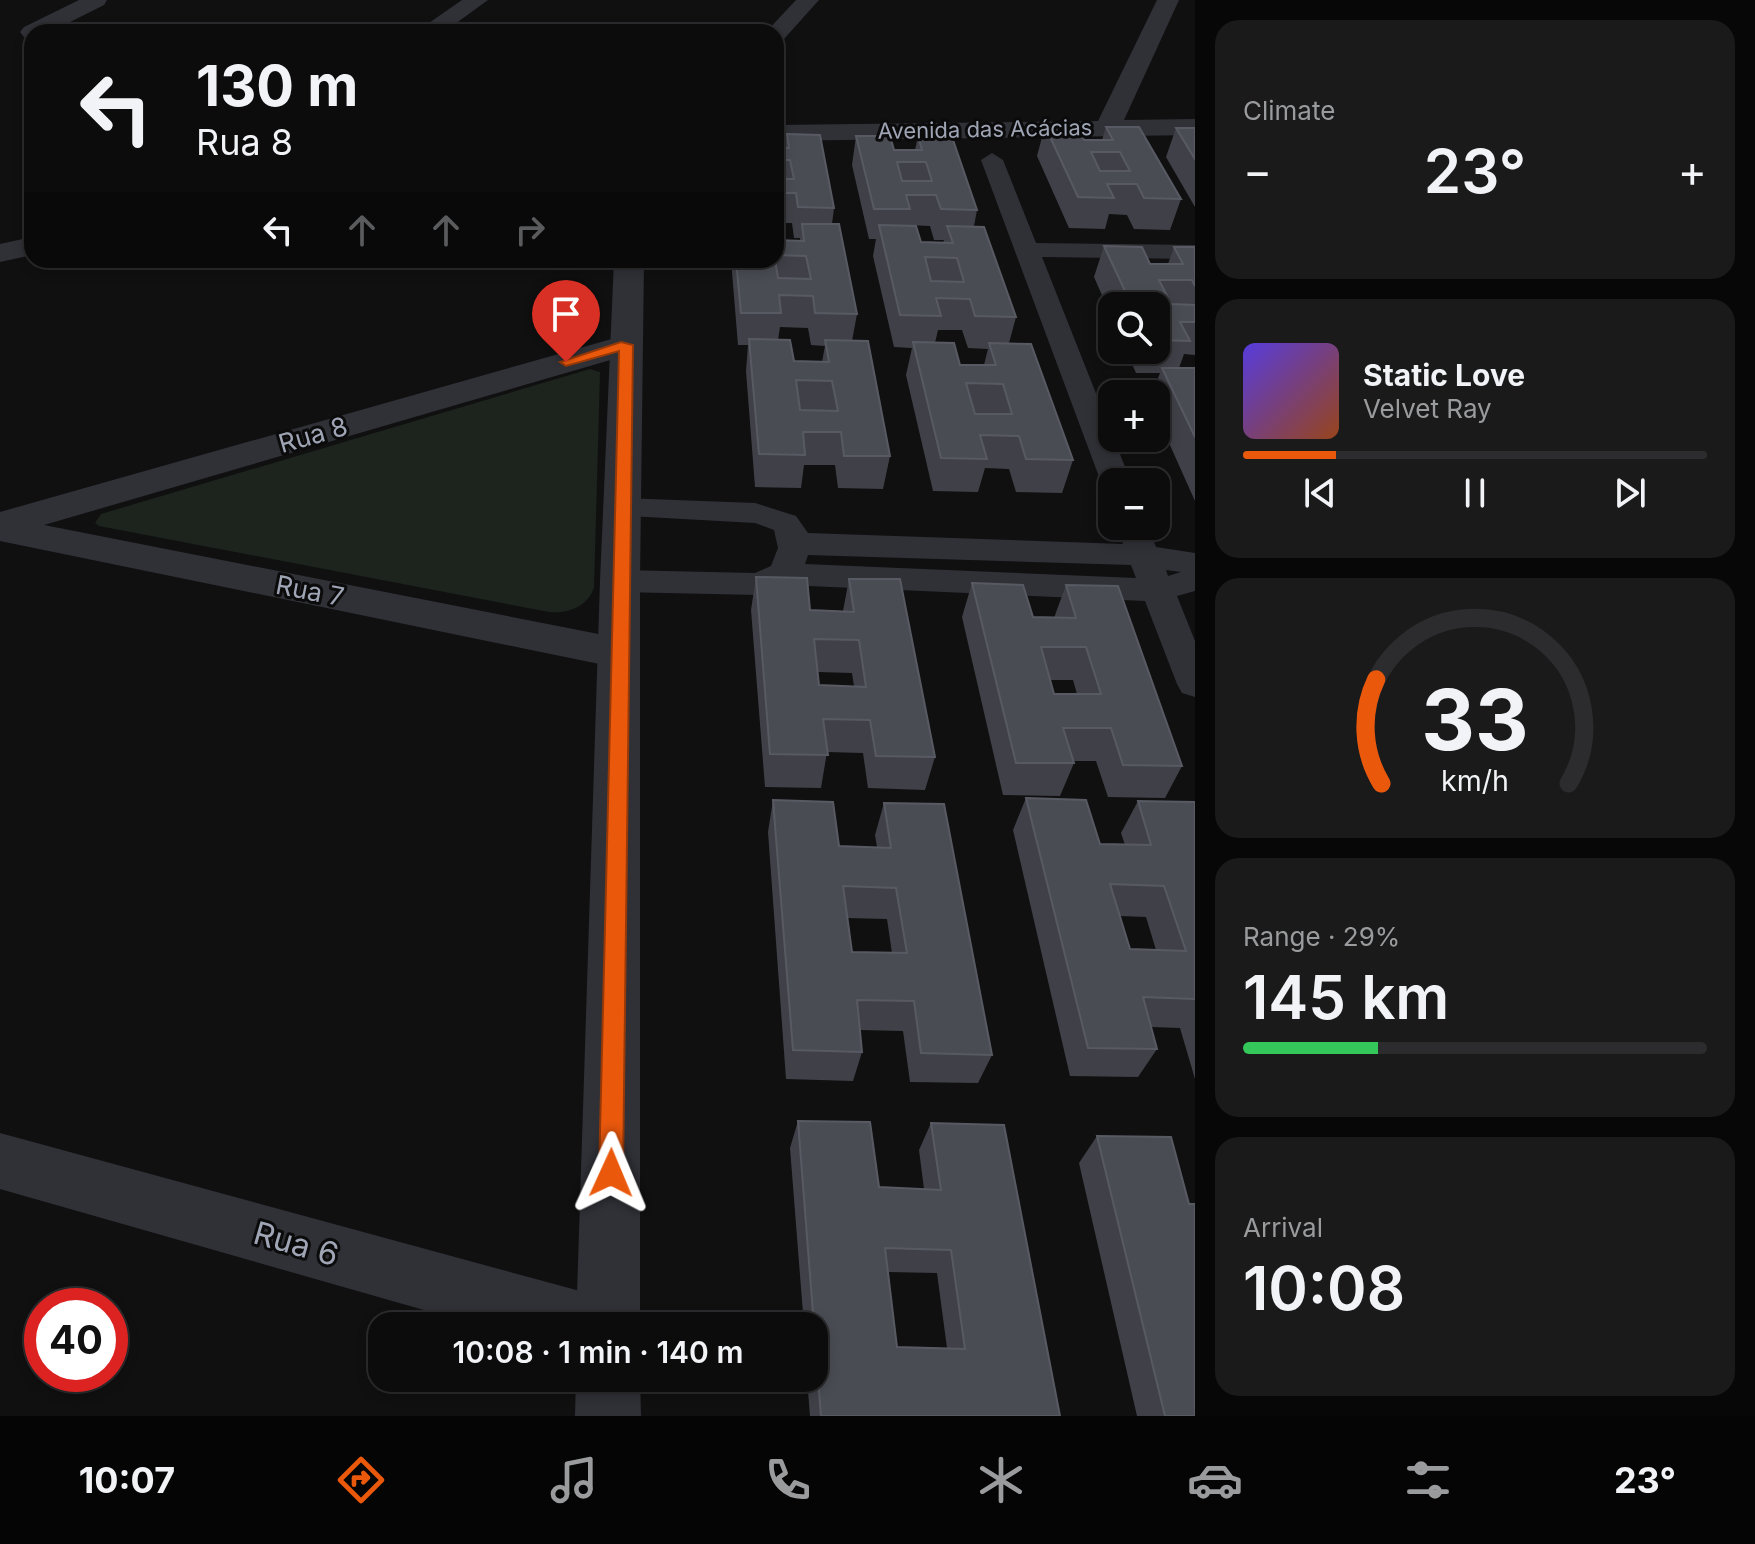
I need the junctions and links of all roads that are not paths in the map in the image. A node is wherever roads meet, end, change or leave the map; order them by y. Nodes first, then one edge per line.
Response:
1 (96, 0) edge
2 (477, 0) edge
3 (808, 0) edge
4 (1168, 0) edge
5 (49, 24) edge
6 (440, 24) edge
7 (784, 26) edge
8 (1108, 127) junction
9 (1195, 127) edge
10 (784, 133) edge
11 (992, 160) dead end
12 (24, 248) edge
13 (1028, 250) junction
14 (1195, 252) edge
15 (0, 253) edge
16 (629, 268) edge
17 (626, 345) junction
18 (1111, 468) edge
19 (622, 508) junction
20 (0, 527) edge
21 (1138, 540) edge
22 (793, 543) junction
23 (1195, 564) edge
24 (783, 574) junction
25 (1195, 580) edge
26 (620, 581) junction
27 (1157, 590) junction
28 (619, 653) junction
29 (1195, 684) edge
30 (0, 1161) edge
31 (541, 1312) edge
32 (608, 1312) edge
33 (608, 1392) edge
34 (608, 1416) edge

1 - 5 street
2 - 6 street
3 - 7 street
4 - 8 street
8 - 9 street, Avenida das Acácias
8 - 10 street, Avenida das Acácias
11 - 13 lane
12 - 15 street
13 - 14 lane
13 - 18 lane
16 - 17 street
17 - 19 street
17 - 20 street, Rua 8
19 - 22 lane
19 - 26 street
20 - 28 street, Rua 7
21 - 22 lane
21 - 23 lane
21 - 27 lane
22 - 24 lane
24 - 26 lane
24 - 27 lane
25 - 27 lane
26 - 28 street
27 - 29 lane
28 - 32 street
30 - 31 street, Rua 6
33 - 34 street

